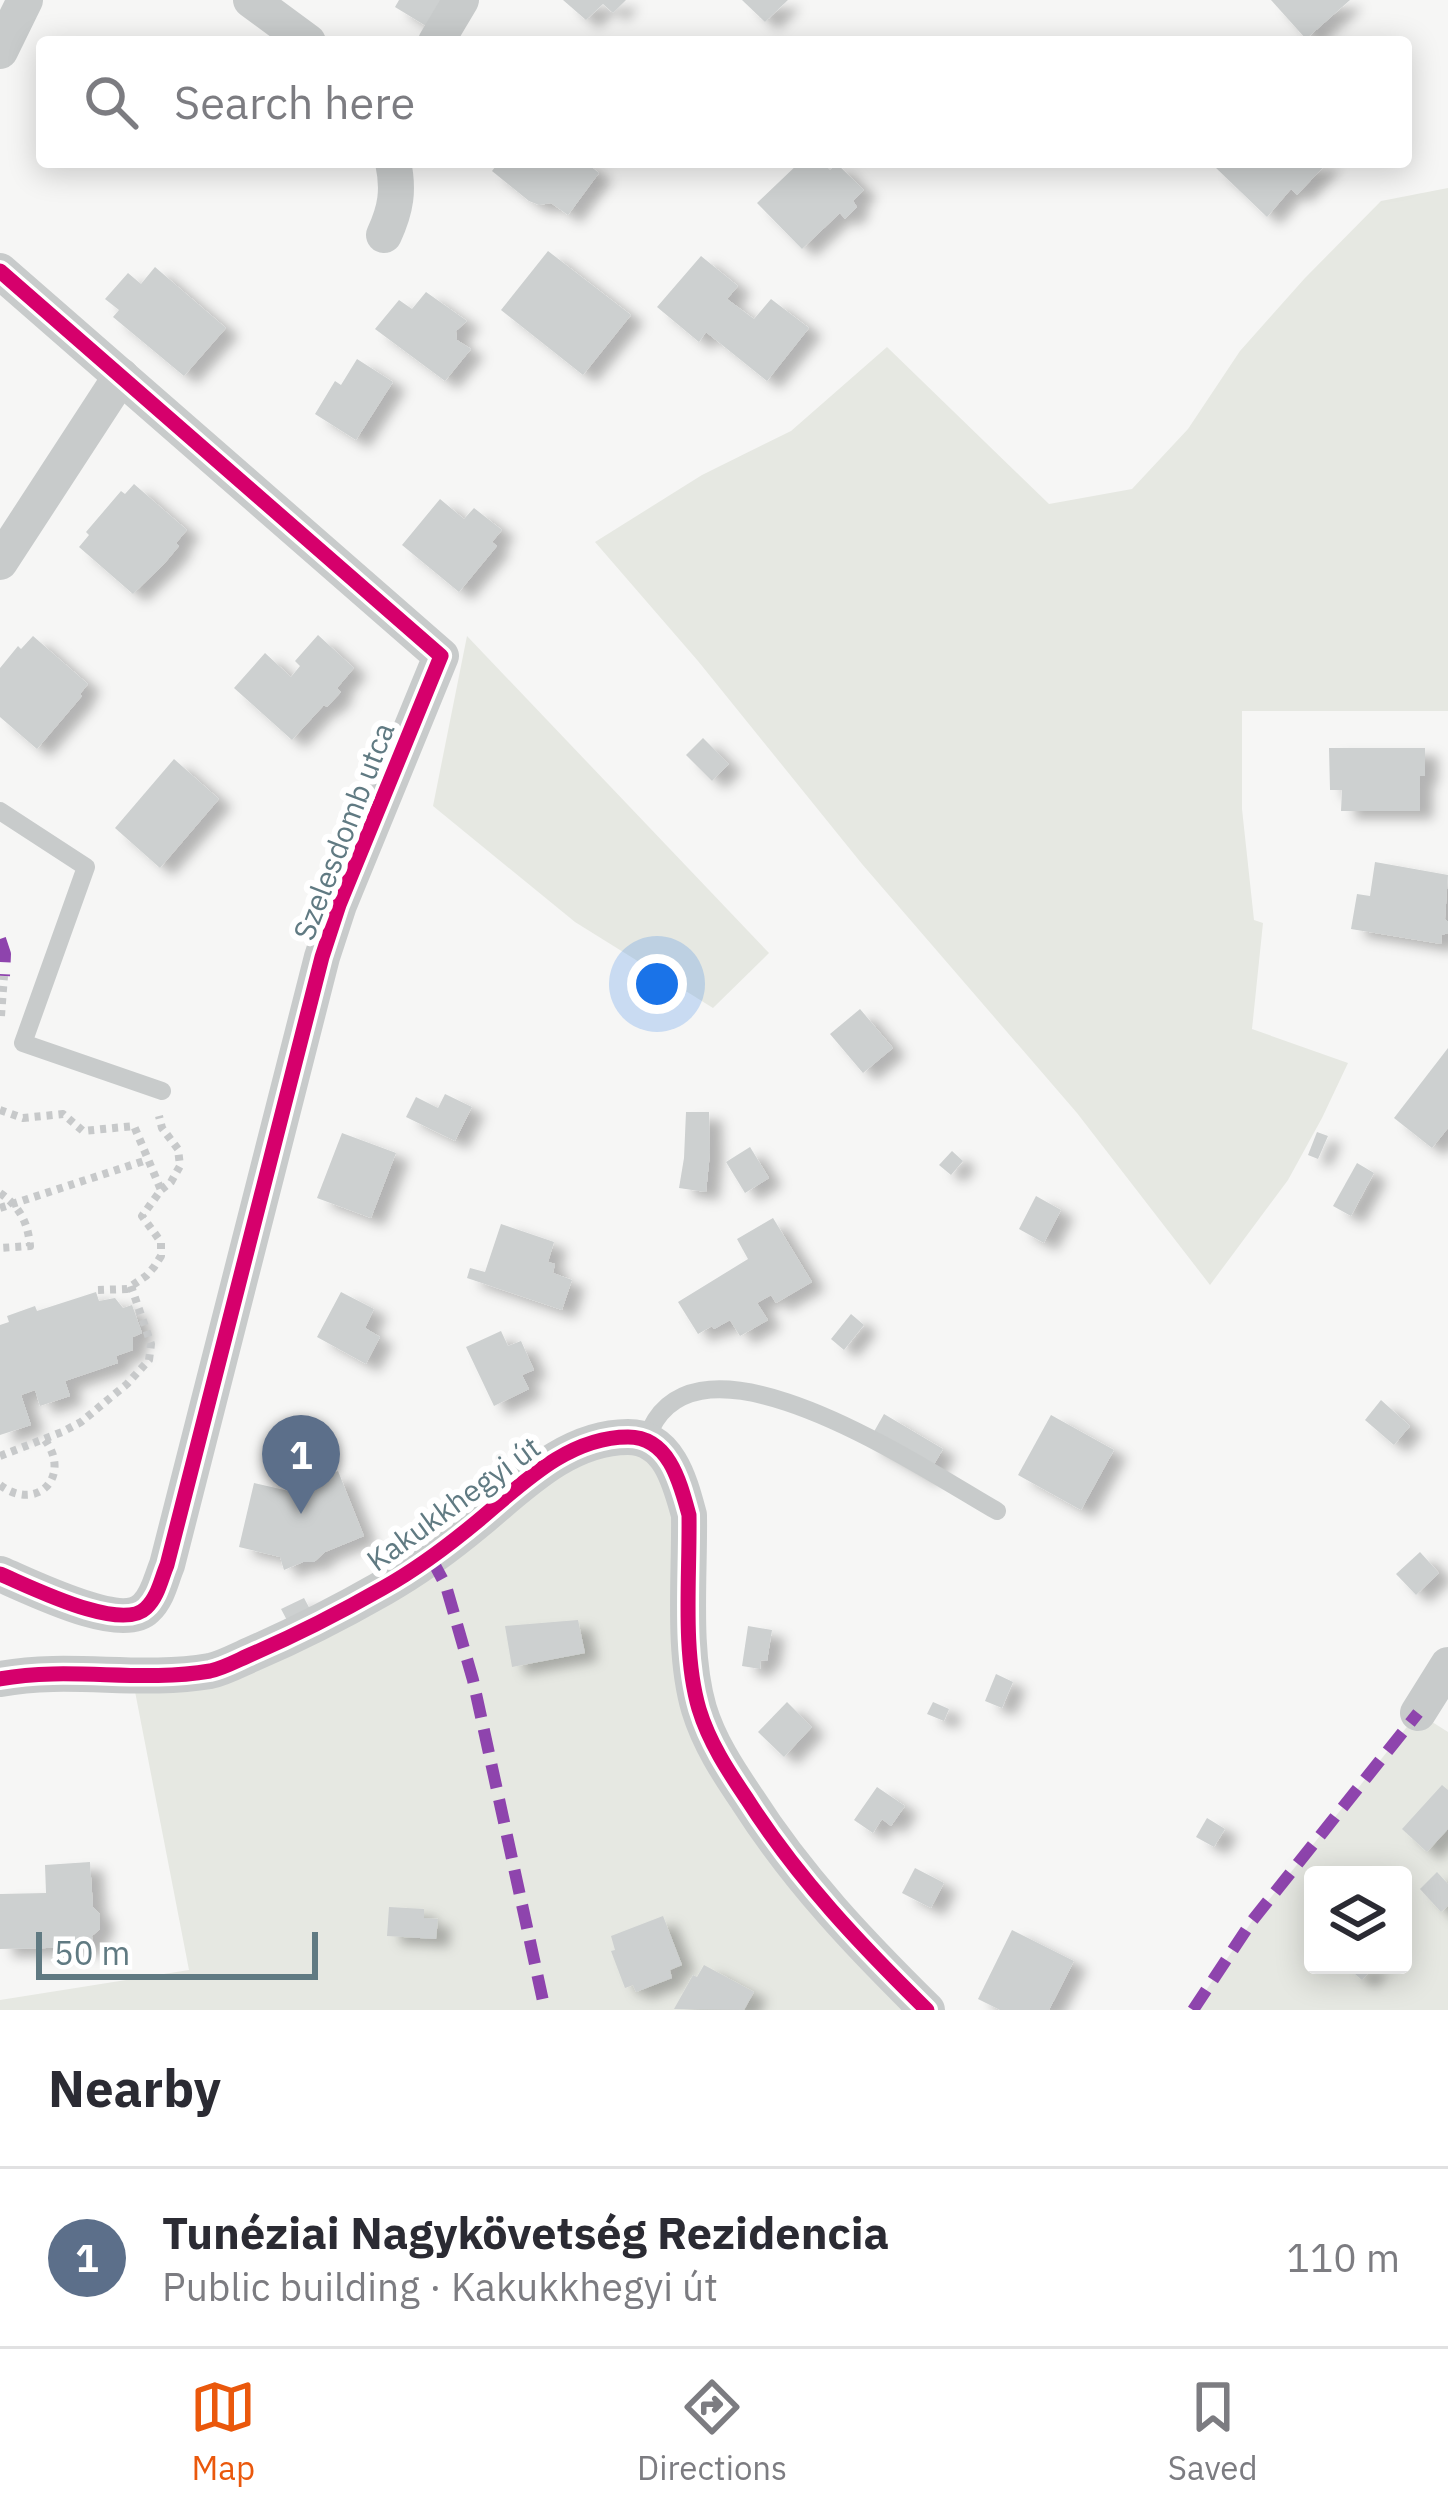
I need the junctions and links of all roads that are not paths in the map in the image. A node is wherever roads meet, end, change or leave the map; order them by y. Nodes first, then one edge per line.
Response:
1 (25, 0) edge
2 (251, 0) edge
3 (461, 0) edge
4 (300, 36) edge
5 (440, 36) edge
6 (0, 51) edge
7 (394, 168) edge
8 (384, 235) dead end
9 (0, 271) edge
10 (121, 376) junction
11 (0, 562) edge
12 (0, 811) edge
13 (162, 1091) road end
14 (647, 1438) junction
15 (997, 1511) dead end
16 (0, 1574) edge
17 (1448, 1666) edge
18 (0, 1679) edge
19 (1418, 1713) dead end
20 (927, 2010) edge

1 - 6 street
2 - 4 street
3 - 5 street
7 - 8 street
9 - 10 street, Szelesdomb utca
10 - 11 street
10 - 16 street, Szelesdomb utca
12 - 13 lane
14 - 15 lane
14 - 18 street, Kakukkhegyi út
14 - 20 street
17 - 19 street

